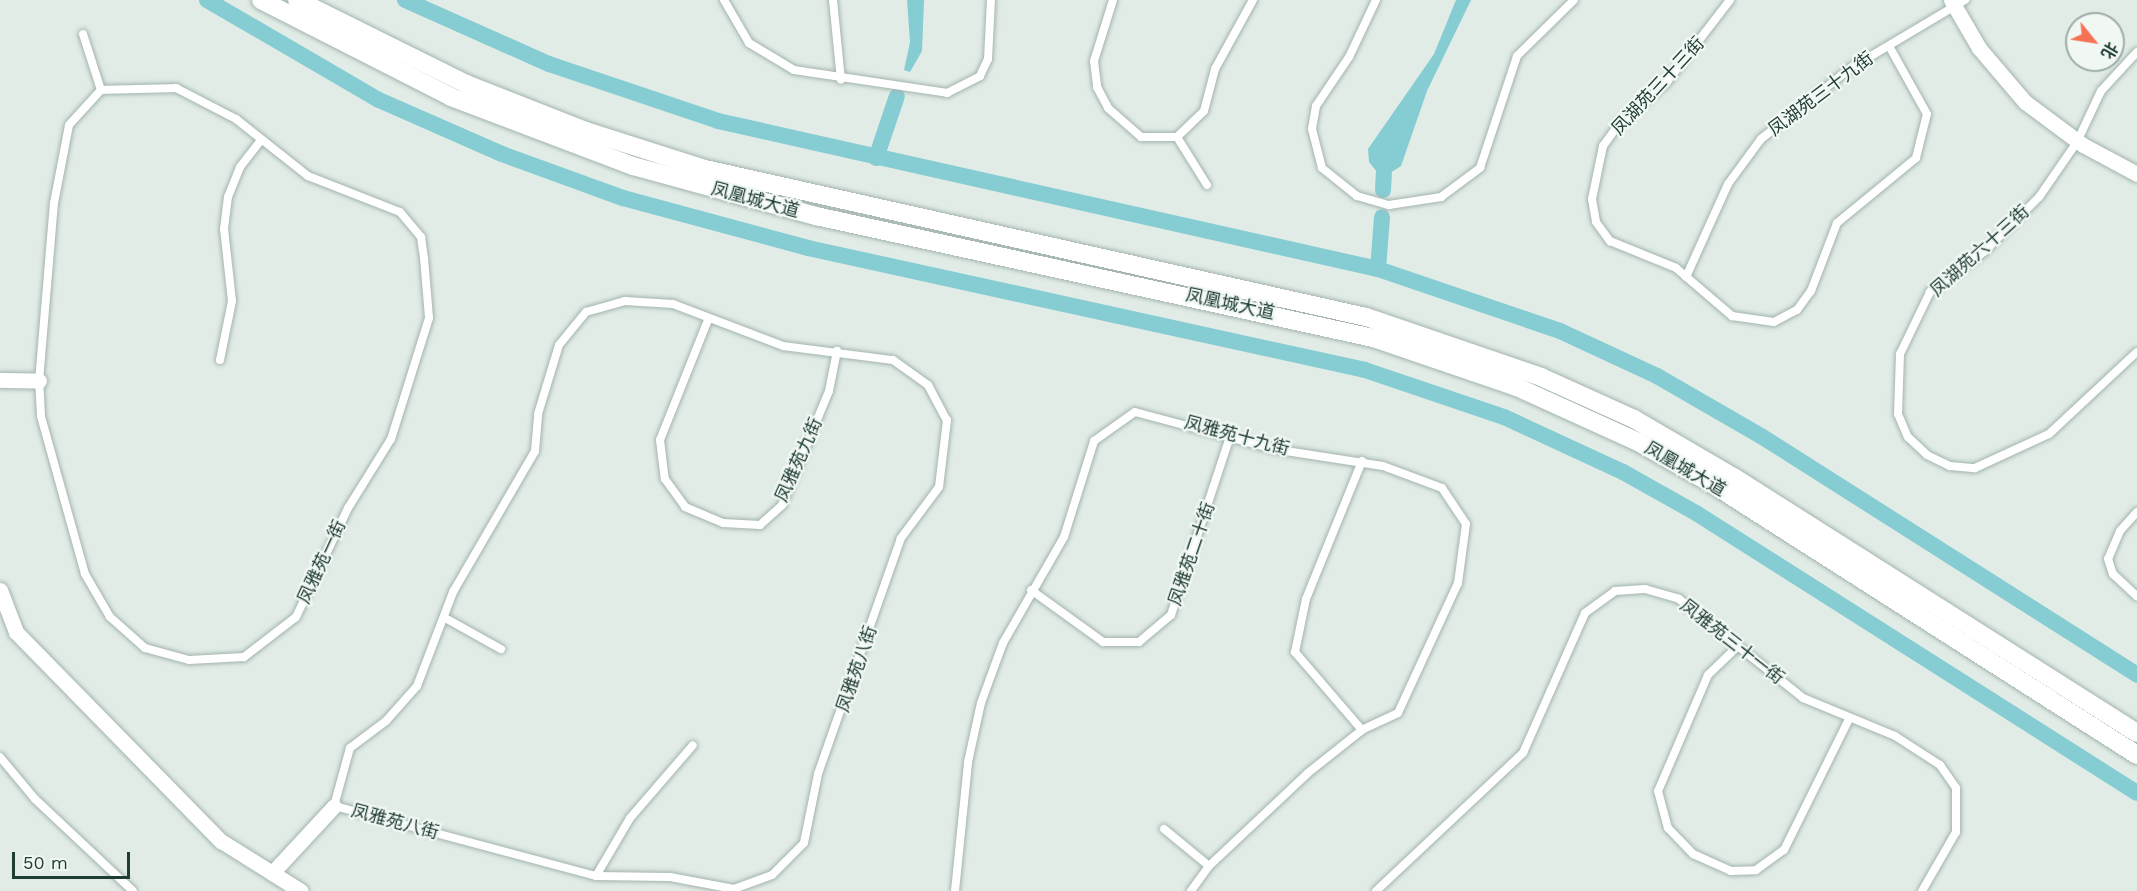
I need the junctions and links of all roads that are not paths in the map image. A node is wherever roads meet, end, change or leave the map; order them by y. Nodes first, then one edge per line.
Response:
1 (261, 0) edge
2 (297, 0) edge
3 (724, 0) edge
4 (833, 0) edge
5 (991, 0) edge
6 (1113, 0) edge
7 (1253, 0) edge
8 (1376, 0) edge
9 (1574, 0) edge
10 (1730, 0) edge
11 (1957, 2) edge
12 (83, 34) dead end
13 (1889, 46) junction
14 (2137, 52) edge
15 (841, 80) junction
16 (101, 90) junction
17 (1177, 137) junction
18 (260, 141) junction
19 (2077, 142) junction
20 (2137, 174) edge
21 (1207, 185) dead end
22 (1686, 276) junction
23 (708, 320) junction
24 (837, 351) junction
25 (2137, 352) edge
26 (220, 360) dead end
27 (0, 380) edge
28 (39, 381) junction
29 (1230, 437) junction
30 (1362, 462) junction
31 (2137, 512) edge
32 (0, 590) edge
33 (1031, 590) junction
34 (2137, 597) edge
35 (447, 619) junction
36 (1738, 646) junction
37 (501, 649) dead end
38 (1849, 719) junction
39 (1362, 730) junction
40 (2137, 733) edge
41 (693, 745) dead end
42 (2137, 755) edge
43 (0, 757) edge
44 (334, 806) junction
45 (1164, 829) dead end
46 (1209, 866) junction
47 (272, 873) junction
48 (596, 876) junction
49 (133, 891) edge
50 (301, 891) edge
51 (955, 891) edge
52 (1191, 891) edge
53 (1376, 891) edge
54 (1922, 891) edge

1 - 42 main road, 凤凰城大道
2 - 40 main road, 凤凰城大道
3 - 15 lane
4 - 15 lane
5 - 15 lane
6 - 17 lane
7 - 17 lane
8 - 9 lane
10 - 22 lane, 凤湖苑三十三街
11 - 13 lane, 凤湖苑三十九街
11 - 19 street
12 - 16 lane
13 - 22 lane, 凤湖苑三十九街
13 - 22 lane
14 - 19 lane, 凤湖苑六十三街
16 - 18 lane, 凤雅苑一街
16 - 28 lane, 凤雅苑一街
17 - 21 lane
18 - 26 lane
18 - 28 lane, 凤雅苑一街
19 - 20 street
19 - 25 lane, 凤湖苑六十三街
23 - 24 lane
23 - 24 lane, 凤雅苑九街
23 - 35 lane
24 - 48 lane, 凤雅苑八街
27 - 28 street
29 - 30 lane, 凤雅苑十九街
29 - 33 lane, 凤雅苑十九街
29 - 33 lane, 凤雅苑二十街
30 - 39 lane
30 - 39 lane, 凤雅苑十九街
31 - 34 lane
32 - 47 street
33 - 51 lane, 凤雅苑十九街
35 - 37 lane
35 - 44 lane
36 - 38 lane, 凤雅苑三十一街
36 - 38 lane
36 - 53 lane, 凤雅苑三十一街
38 - 54 lane, 凤雅苑三十一街
39 - 46 lane, 凤雅苑十九街
41 - 48 lane
43 - 49 lane
44 - 47 street
44 - 48 lane, 凤雅苑八街
45 - 46 lane
46 - 52 lane, 凤雅苑十九街
47 - 50 street

